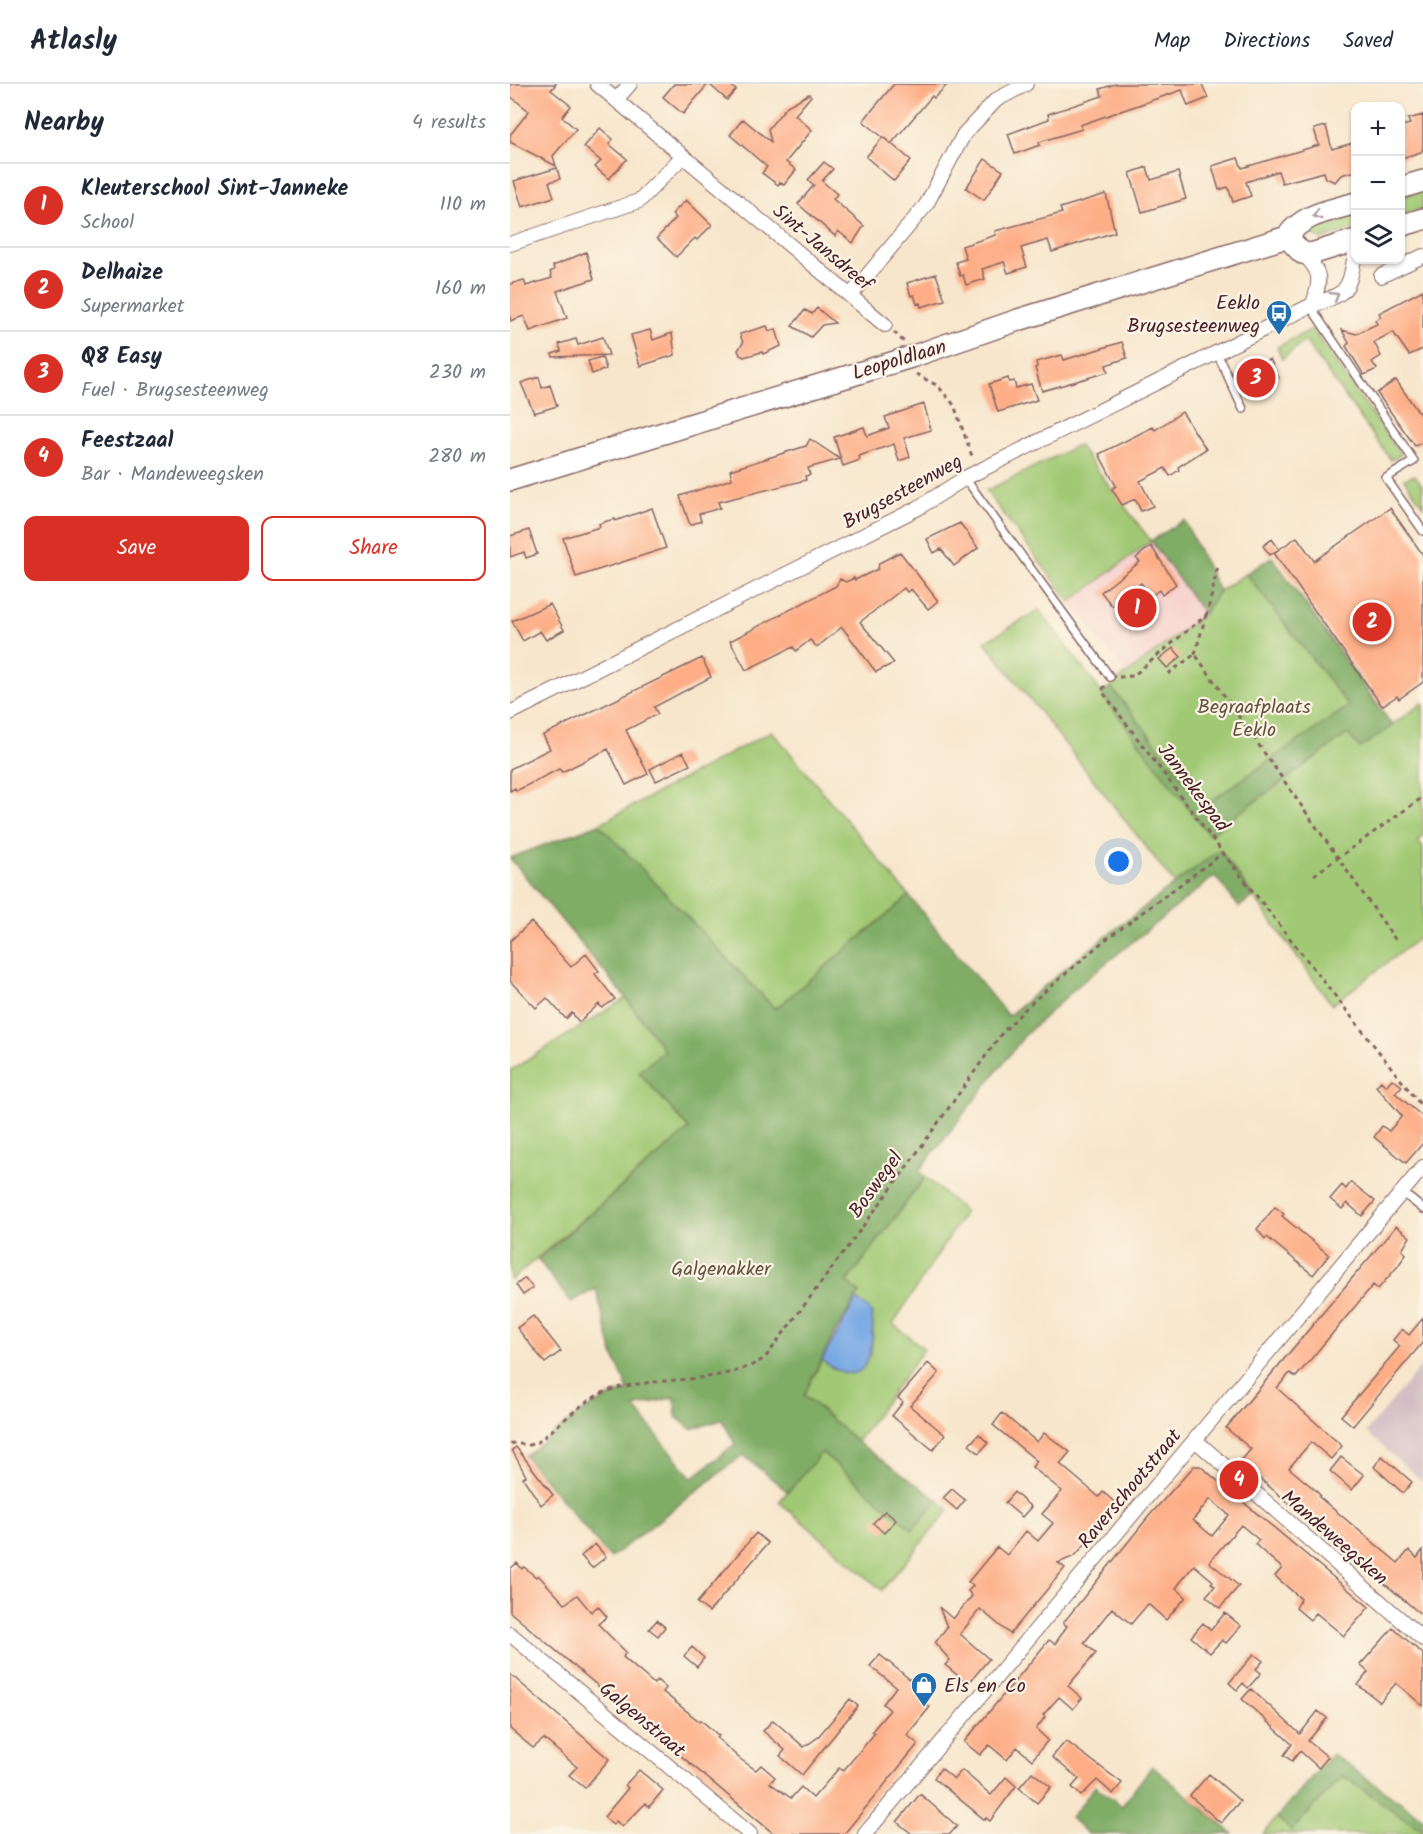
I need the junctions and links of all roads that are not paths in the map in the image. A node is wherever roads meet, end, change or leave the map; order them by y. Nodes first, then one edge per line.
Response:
1 (597, 84) edge
2 (630, 84) edge
3 (1026, 84) edge
4 (616, 100) junction
5 (683, 156) junction
6 (1423, 181) edge
7 (1405, 187) edge
8 (1351, 204) edge
9 (1423, 219) edge
10 (1405, 225) edge
11 (1287, 237) junction
12 (1351, 242) edge
13 (510, 244) edge
14 (1302, 253) junction
15 (1423, 256) edge
16 (1354, 264) edge
17 (1381, 276) dead end
18 (851, 295) junction
19 (1311, 305) junction
20 (885, 325) road end
21 (1217, 353) junction
22 (1243, 410) dead end
23 (971, 475) junction
24 (510, 480) edge
25 (1423, 531) edge
26 (1110, 677) road end
27 (510, 713) edge
28 (1423, 1167) edge
29 (1402, 1192) junction
30 (1423, 1209) edge
31 (1195, 1440) junction
32 (510, 1634) edge
33 (1423, 1639) edge
34 (750, 1834) edge
35 (865, 1834) edge

1 - 4 street, Sint-Jansdreef
2 - 4 street
3 - 18 street
4 - 5 street, Sint-Jansdreef
5 - 13 street
5 - 18 street, Sint-Jansdreef
6 - 7 main road
8 -> 11 main road, Leopoldlaan
9 - 10 main road
11 - 14 main road
11 - 24 main road, Leopoldlaan
12 - 14 main road
14 - 19 street
15 - 17 street
19 -> 16 street, Brugsesteenweg
18 - 20 street, Sint-Jansdreef
19 - 21 street, Brugsesteenweg
19 - 25 lane
21 - 22 lane
21 - 23 street, Brugsesteenweg
23 - 26 lane
23 - 27 street, Brugsesteenweg
28 - 29 street, Raverschootstraat
29 - 30 lane
29 - 31 street, Raverschootstraat
31 - 33 street, Mandeweegsken
31 - 35 street, Raverschootstraat
32 - 34 street, Galgenstraat

